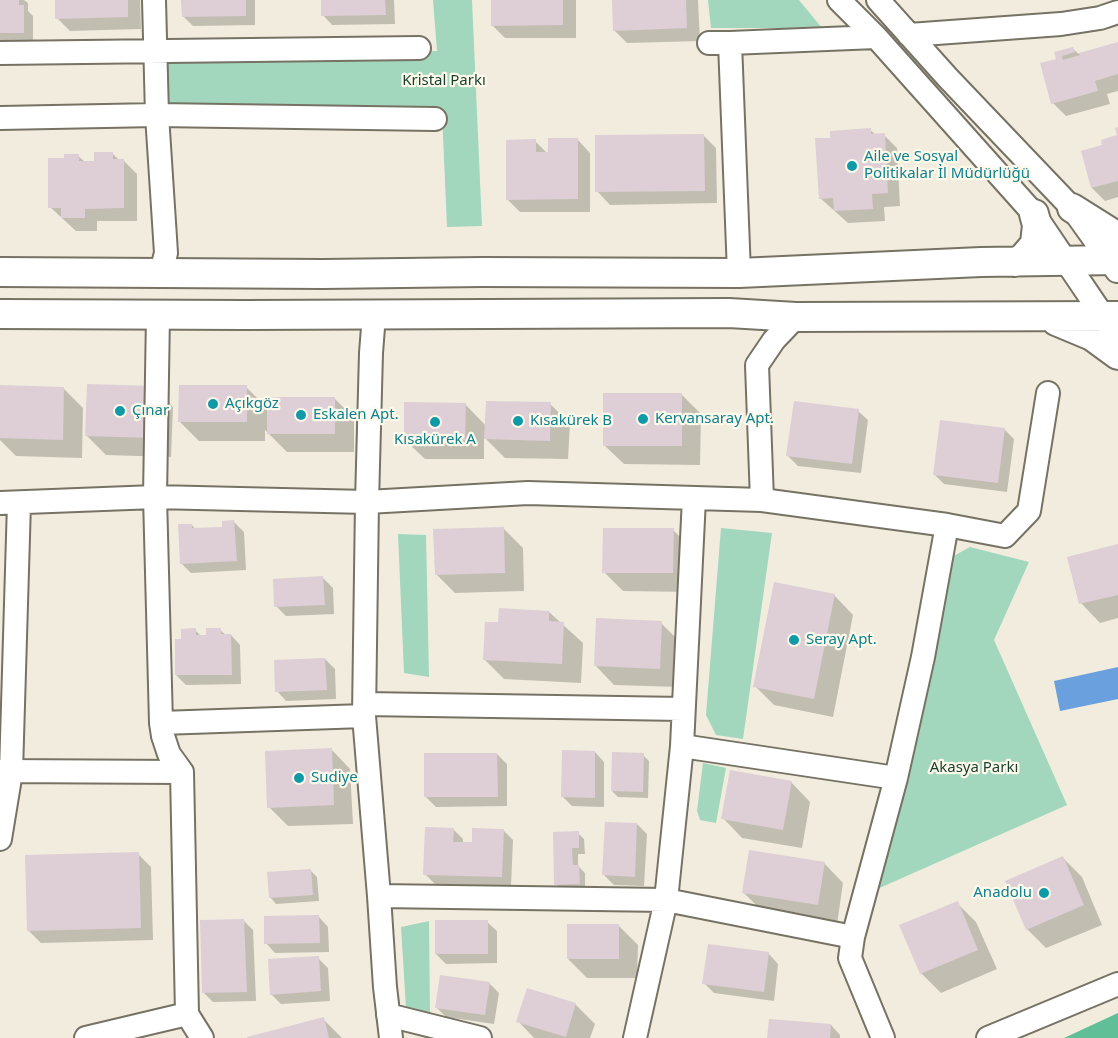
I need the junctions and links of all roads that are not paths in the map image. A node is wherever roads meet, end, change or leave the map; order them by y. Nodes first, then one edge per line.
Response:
1 (154, 0) edge
2 (839, 0) edge
3 (878, 0) edge
4 (1118, 12) edge
5 (909, 34) junction
6 (876, 38) junction
7 (419, 48) dead end
8 (157, 51) junction
9 (0, 54) edge
10 (157, 115) junction
11 (0, 118) edge
12 (435, 119) dead end
13 (1072, 208) joint
14 (1034, 214) junction
15 (1116, 257) edge
16 (1067, 261) junction
17 (1014, 262) junction
18 (0, 272) edge
19 (161, 272) junction
20 (739, 273) junction
21 (0, 314) edge
22 (158, 315) junction
23 (374, 315) junction
24 (1024, 316) junction
25 (796, 317) junction
26 (1113, 323) edge
27 (1118, 355) edge
28 (1048, 393) dead end
29 (155, 497) junction
30 (694, 498) junction
31 (762, 500) junction
32 (367, 502) junction
33 (10, 503) edge
34 (947, 525) junction
35 (683, 709) junction
36 (365, 710) junction
37 (161, 723) junction
38 (682, 746) junction
39 (5, 772) edge
40 (182, 772) junction
41 (896, 778) junction
42 (0, 839) edge
43 (380, 896) junction
44 (666, 900) junction
45 (853, 937) junction
46 (1118, 984) edge
47 (187, 1014) junction
48 (388, 1015) junction
49 (86, 1038) edge
50 (202, 1038) edge
51 (391, 1038) edge
52 (480, 1038) edge
53 (635, 1038) edge
54 (883, 1038) edge
55 (988, 1038) edge

1 - 8 street
2 - 6 street
3 - 5 street
4 - 5 street
5 - 13 street
6 - 14 street
6 - 20 street
7 - 8 street
8 - 9 street
8 - 10 street
10 - 11 street
10 - 12 street
10 - 19 street
13 - 15 main road
14 - 16 street
14 - 17 main road
15 - 16 main road
16 - 17 main road
16 - 26 street
17 - 20 main road
18 - 19 main road
19 - 20 main road
21 - 22 main road
22 - 23 main road
22 - 29 street
23 - 25 main road
23 - 32 street
24 - 25 main road
24 - 26 main road
24 - 27 main road
25 - 31 street
28 - 34 street
29 - 32 street
29 - 33 street
29 - 37 street
30 - 31 street
30 - 32 street
30 - 35 street
31 - 34 street
32 - 36 street
33 - 39 street
34 - 41 street
35 - 36 street
35 - 38 street
36 - 37 street
36 - 43 street
37 - 40 street
38 - 41 street
38 - 44 street
39 - 40 street
39 - 42 street
40 - 47 street
41 - 45 street
43 - 44 street
43 - 48 street
44 - 45 street
44 - 53 street
45 - 54 street
46 - 55 street
47 - 49 street
47 - 50 street
48 - 51 street
48 - 52 street

